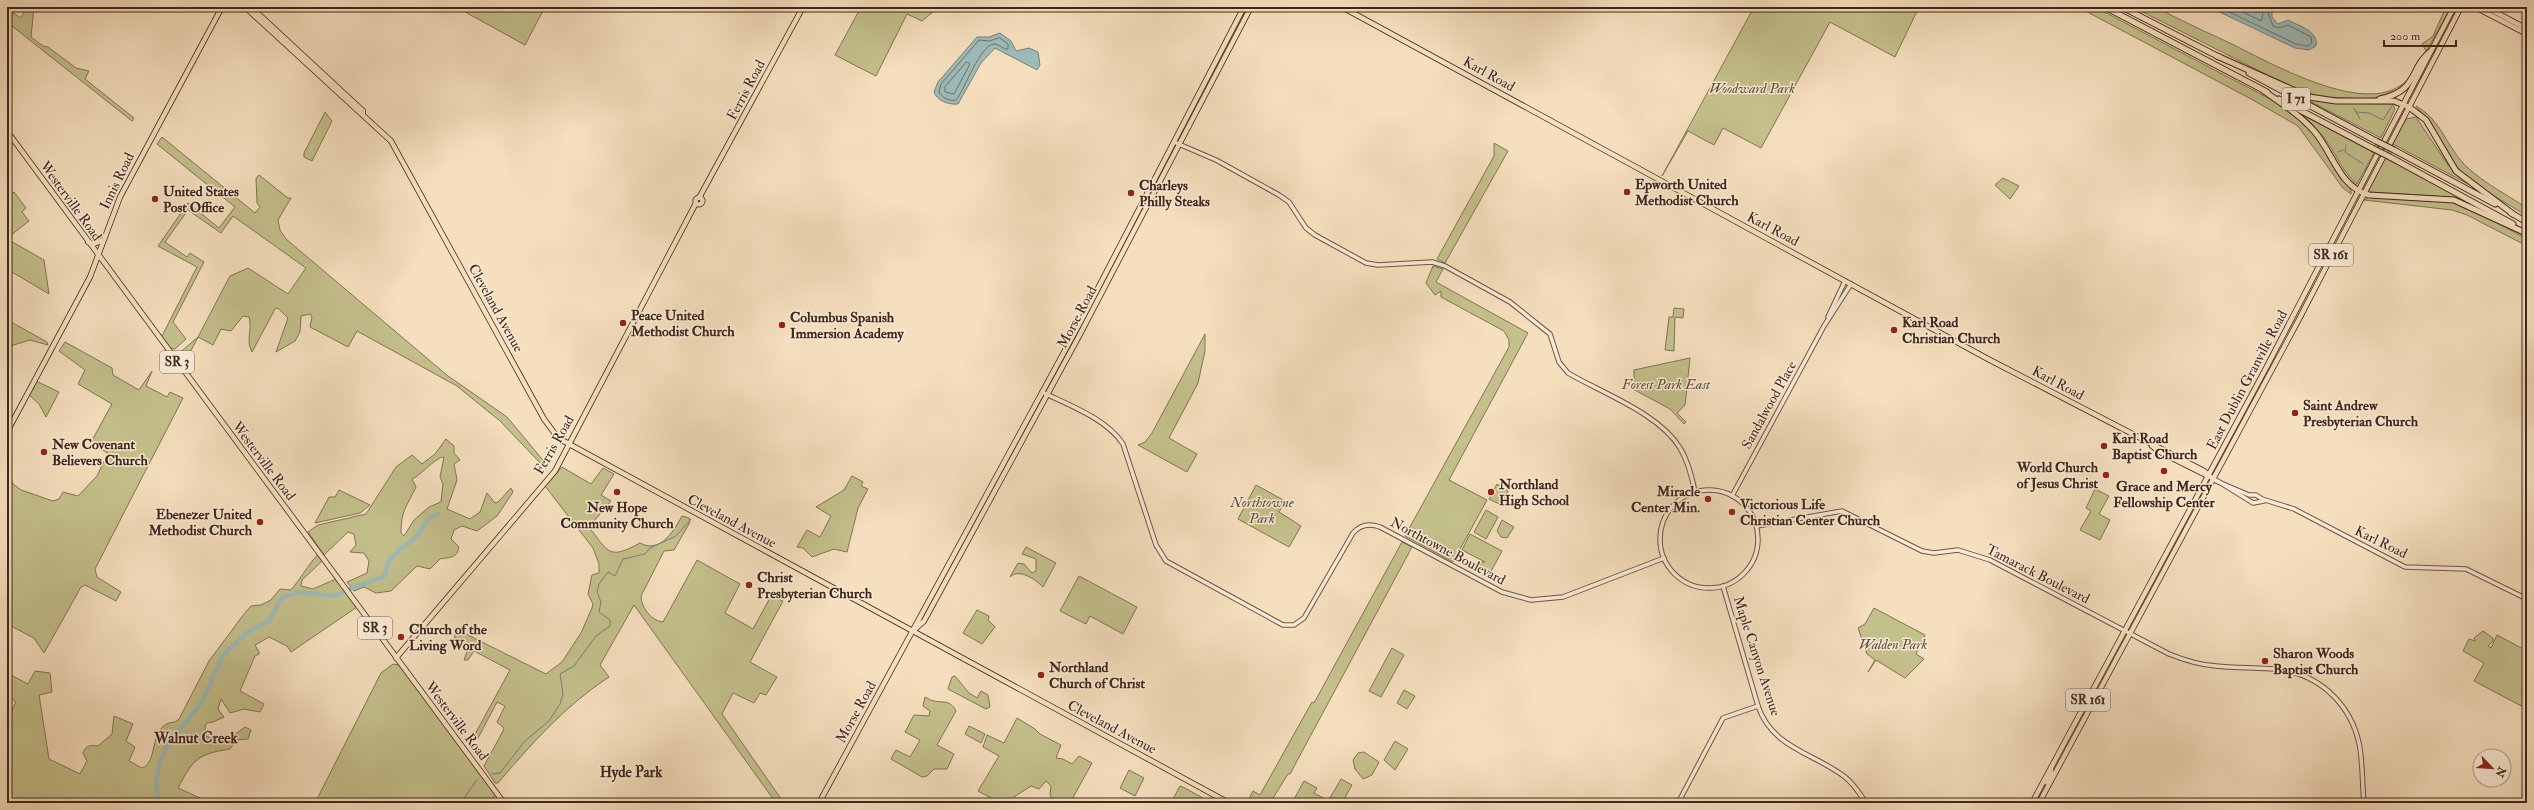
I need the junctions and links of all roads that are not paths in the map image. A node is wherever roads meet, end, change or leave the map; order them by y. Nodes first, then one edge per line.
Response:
1 (222, 7) edge
2 (245, 7) edge
3 (251, 7) edge
4 (803, 7) edge
5 (1244, 7) edge
6 (1251, 7) edge
7 (1342, 7) edge
8 (2105, 7) edge
9 (2122, 7) edge
10 (2454, 7) edge
11 (2461, 7) edge
12 (2475, 7) edge
13 (2486, 7) edge
14 (265, 26) junction
15 (2527, 29) edge
16 (276, 30) junction
17 (2527, 34) edge
18 (2431, 51) junction
19 (294, 53) junction
20 (2217, 56) junction
21 (305, 58) junction
22 (2264, 91) junction
23 (2372, 101) junction
24 (347, 102) junction
25 (355, 104) junction
26 (2404, 104) junction
27 (2409, 107) junction
28 (363, 114) junction
29 (7, 131) edge
30 (1176, 143) junction
31 (2361, 192) junction
32 (2513, 214) junction
33 (2527, 222) edge
34 (2526, 233) edge
35 (104, 239) junction
36 (88, 242) junction
37 (98, 256) junction
38 (1845, 281) junction
39 (1851, 284) junction
40 (1095, 295) junction
41 (1087, 322) junction
42 (1824, 326) junction
43 (1045, 393) junction
44 (7, 432) edge
45 (569, 445) junction
46 (2208, 476) junction
47 (2215, 480) junction
48 (1696, 492) junction
49 (1732, 496) junction
50 (2253, 496) junction
51 (2258, 500) junction
52 (2251, 501) junction
53 (971, 523) junction
54 (1757, 526) junction
55 (960, 544) junction
56 (965, 547) junction
57 (1664, 558) junction
58 (950, 572) junction
59 (1723, 586) junction
60 (2527, 599) edge
61 (913, 631) junction
62 (2124, 631) junction
63 (2130, 634) junction
64 (396, 658) junction
65 (2101, 689) junction
66 (1758, 706) junction
67 (2074, 726) junction
68 (2051, 767) junction
69 (2057, 771) junction
70 (504, 803) edge
71 (818, 803) edge
72 (1229, 803) edge
73 (1678, 803) edge
74 (1866, 803) edge
75 (2032, 803) edge
76 (2038, 803) edge
77 (2364, 803) edge

1 - 35 main road, Innis Road
2 - 14 main road, Cleveland Avenue
3 - 16 main road, Cleveland Avenue
4 - 45 main road, Ferris Road
5 - 30 main road, Morse Road
6 - 30 main road, Morse Road
7 - 38 main road, Karl Road
8 - 22 highway, I 71
9 - 20 highway, I 71
10 - 18 main road, East Dublin Granville Road / SR 161
11 - 27 main road, East Dublin Granville Road / SR 161
12 - 17 main road
13 - 15 main road
14 - 16 main road
14 - 19 main road, Cleveland Avenue
16 - 21 main road, Cleveland Avenue
18 - 23 highway
18 - 26 main road, East Dublin Granville Road / SR 161
19 - 21 main road
19 - 24 main road, Cleveland Avenue
20 - 23 highway
20 - 32 highway, I 71, bridge
21 - 25 main road, Cleveland Avenue
22 - 31 highway
22 - 34 highway, I 71, bridge
23 - 26 highway
24 - 25 main road
24 - 28 main road, Cleveland Avenue
25 - 28 main road, Cleveland Avenue
26 - 27 highway
26 - 31 main road, East Dublin Granville Road / SR 161
27 - 31 main road, East Dublin Granville Road / SR 161
27 - 32 highway
28 - 45 main road, Cleveland Avenue
29 - 36 main road, Westerville Road / SR 3
30 - 40 main road, Morse Road
30 - 41 main road, Morse Road
30 - 48 street
31 - 34 highway
31 - 46 main road, East Dublin Granville Road / SR 161
31 - 47 main road, East Dublin Granville Road / SR 161
32 - 33 highway, I 71
35 - 36 main road
35 - 37 main road, Innis Road
36 - 37 main road, Westerville Road / SR 3
37 - 44 main road, Innis Road
37 - 64 main road, Westerville Road / SR 3
38 - 39 main road, Karl Road
38 - 42 street, Sandalwood Place
39 - 42 street, Sandalwood Place
39 - 46 main road, Karl Road
40 - 41 main road
40 - 43 main road, Morse Road
41 - 43 main road, Morse Road
42 - 49 street, Sandalwood Place
43 - 53 main road, Morse Road
43 - 56 main road, Morse Road
43 - 57 street, Northtowne Boulevard
45 - 61 main road, Cleveland Avenue
45 - 64 main road, Ferris Road
46 - 47 main road, Karl Road
46 - 62 main road, East Dublin Granville Road / SR 161
47 - 50 street, Karl Road
47 - 52 street, Karl Road
47 - 63 main road, East Dublin Granville Road / SR 161
48 - 49 street
48 - 57 street
49 - 54 street
50 - 51 street, Karl Road
50 - 52 street
51 - 52 street
51 - 60 street, Karl Road
53 - 55 main road, Morse Road
53 - 56 main road
54 - 59 street
54 - 62 street, Tamarack Boulevard
55 - 58 main road
55 - 61 main road, Morse Road
56 - 58 main road, Morse Road
57 - 59 street
58 - 61 main road, Morse Road
59 - 66 street, Maple Canyon Avenue
61 - 71 main road, Morse Road
61 - 72 main road, Cleveland Avenue
62 - 63 street, Tamarack Boulevard
62 - 65 main road
62 - 67 main road, East Dublin Granville Road / SR 161
63 - 65 main road, East Dublin Granville Road / SR 161
63 - 77 street, Tamarack Boulevard
64 - 70 main road, Westerville Road / SR 3
65 - 69 main road, East Dublin Granville Road / SR 161
66 - 73 street
66 - 74 street, Maple Canyon Avenue
67 - 68 main road, East Dublin Granville Road / SR 161
67 - 69 main road
68 - 75 main road, East Dublin Granville Road / SR 161
68 - 76 main road
69 - 76 main road, East Dublin Granville Road / SR 161

